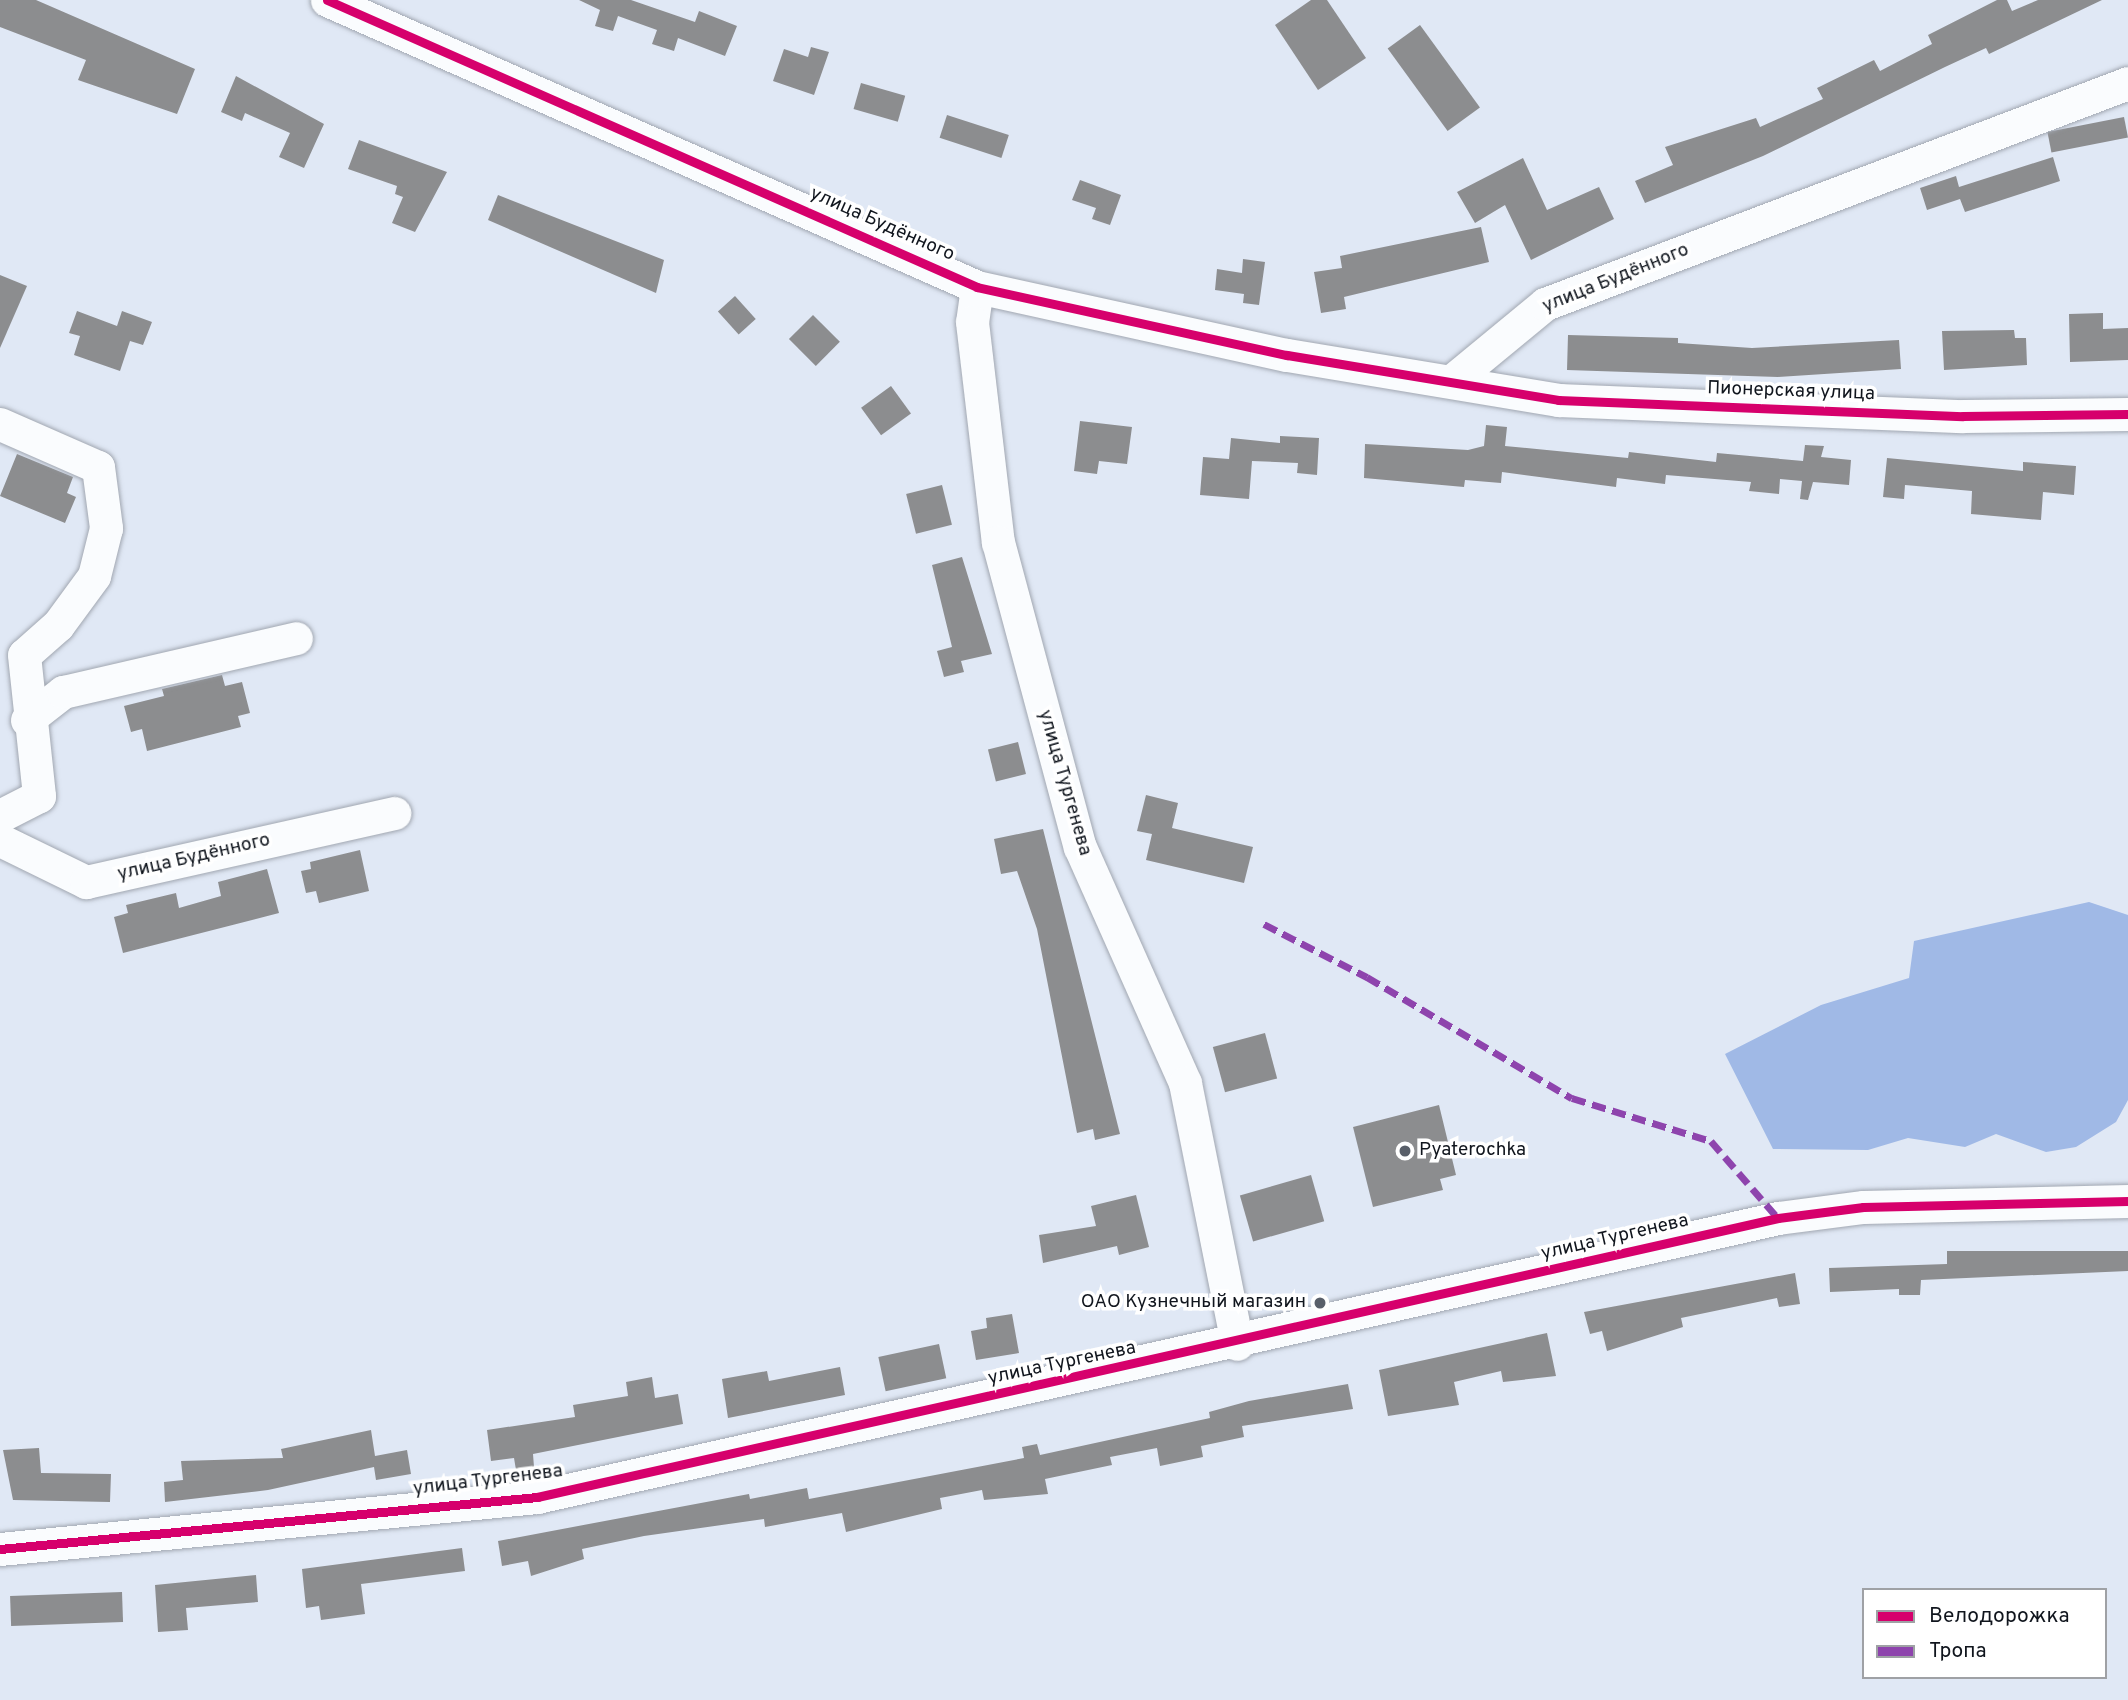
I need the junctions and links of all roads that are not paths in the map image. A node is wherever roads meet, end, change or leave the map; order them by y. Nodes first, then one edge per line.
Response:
1 (327, 0) edge
2 (2128, 83) edge
3 (976, 287) junction
4 (1454, 379) junction
5 (2128, 414) edge
6 (0, 424) edge
7 (296, 638) dead end
8 (27, 720) junction
9 (394, 813) dead end
10 (0, 816) edge
11 (0, 840) edge
12 (2128, 1201) edge
13 (1237, 1344) junction
14 (0, 1549) edge

1 - 3 street, улица Будённого
2 - 4 street, улица Будённого
3 - 4 street, улица Будённого
3 - 13 street, улица Тургенева
4 - 5 street, Пионерская улица
6 - 8 street
7 - 8 street
8 - 10 street
9 - 11 street, улица Будённого
12 - 13 street, улица Тургенева
13 - 14 street, улица Тургенева

